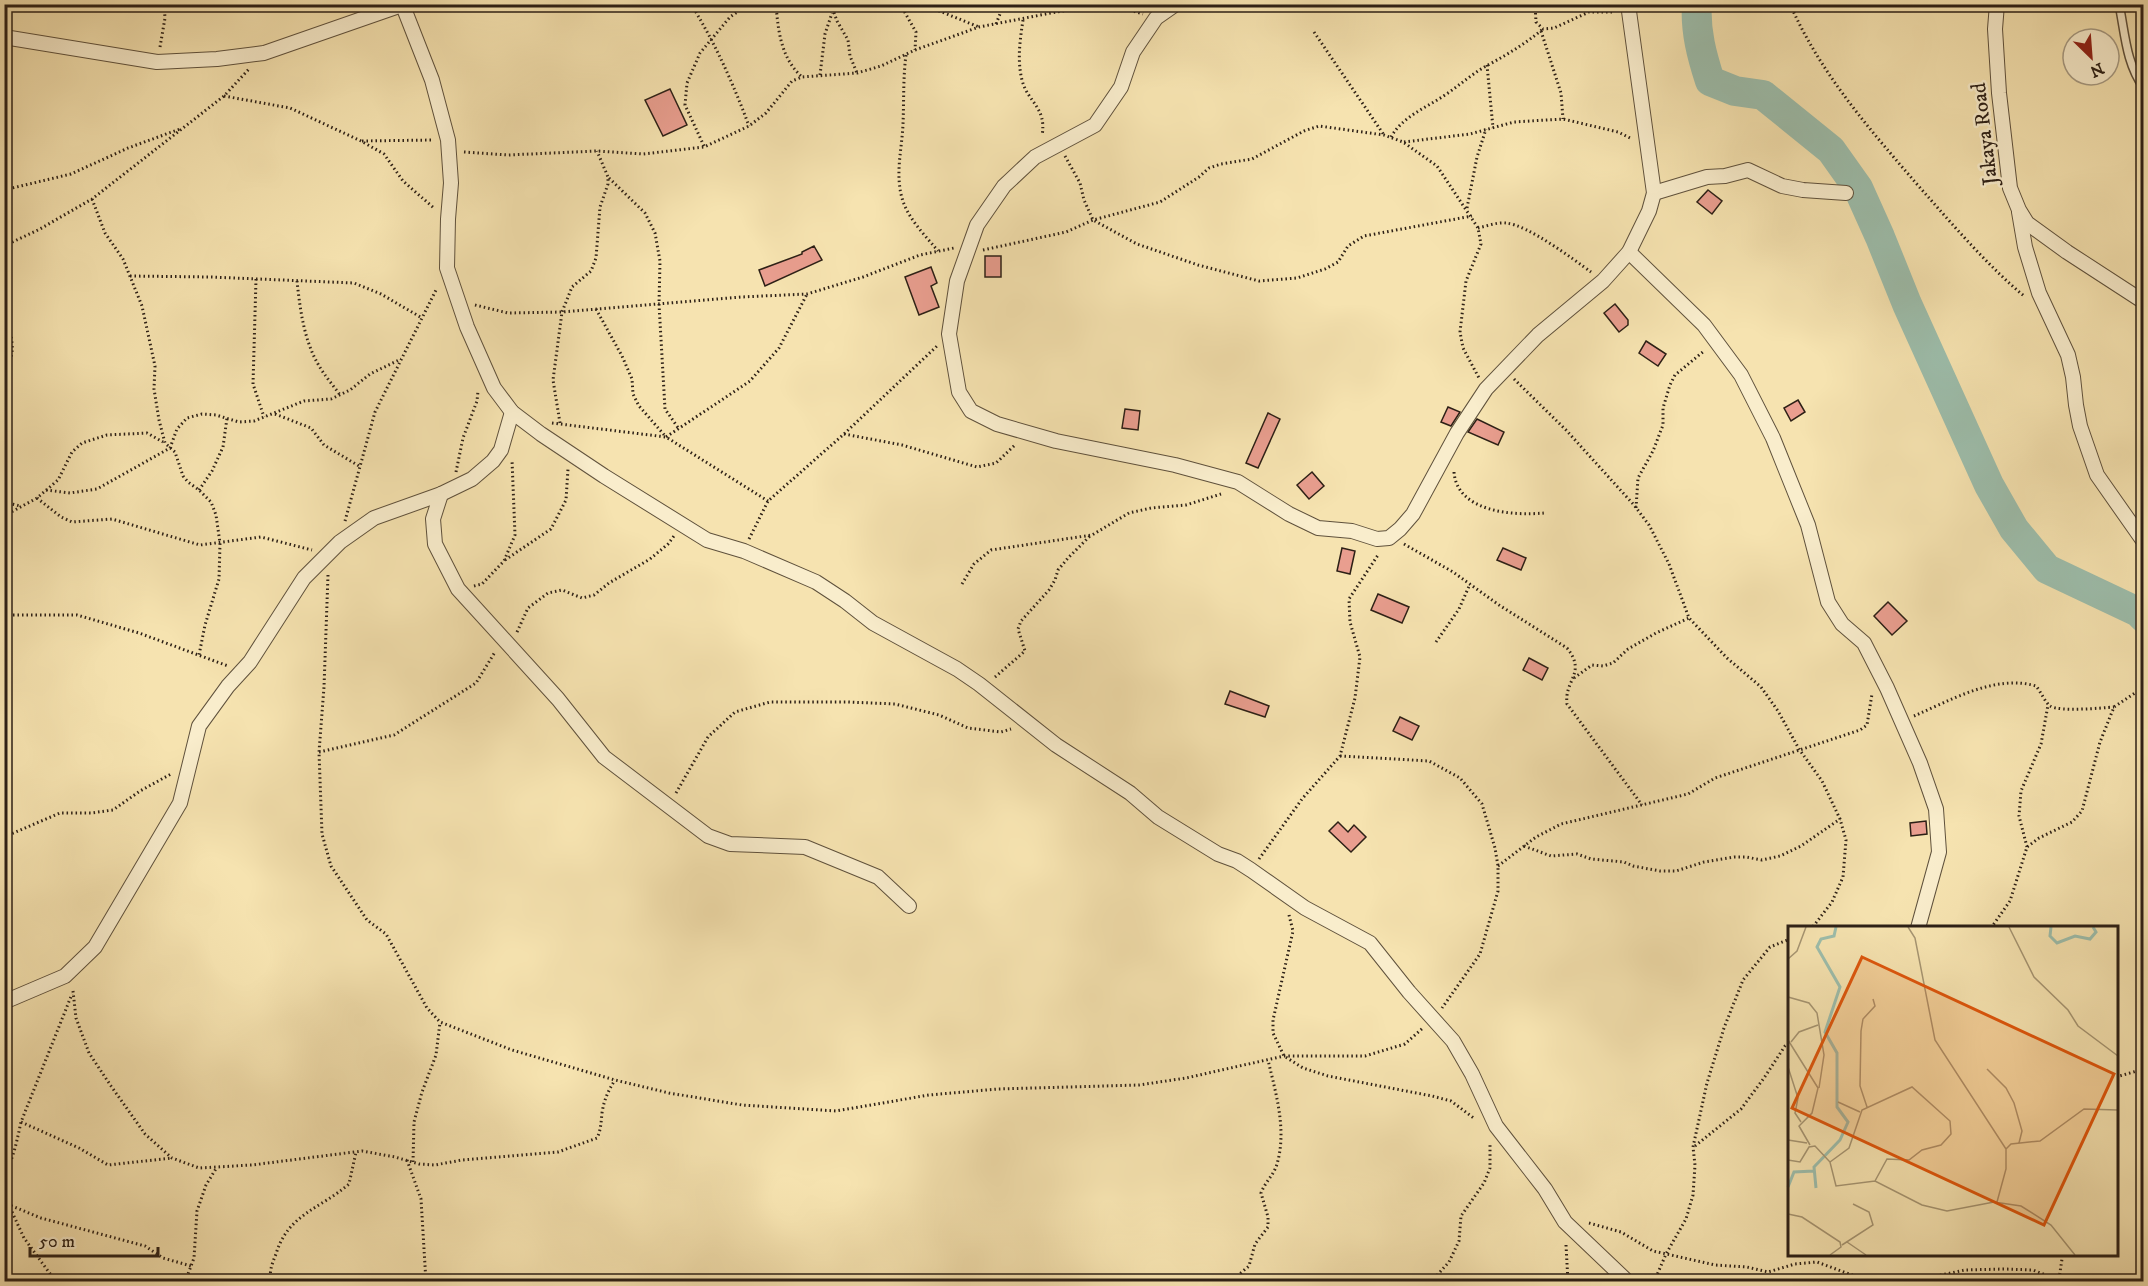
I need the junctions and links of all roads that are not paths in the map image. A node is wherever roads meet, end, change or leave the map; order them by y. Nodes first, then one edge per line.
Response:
1 (1176, 4) edge
2 (1997, 4) edge
3 (2119, 4) edge
4 (404, 5) edge
5 (1628, 8) edge
6 (4, 37) edge
7 (2144, 88) edge
8 (1654, 193) junction
9 (1846, 193) dead end
10 (2019, 210) junction
11 (1629, 252) junction
12 (2144, 302) edge
13 (512, 412) junction
14 (447, 491) junction
15 (2144, 542) edge
16 (909, 906) dead end
17 (1918, 926) edge
18 (4, 1002) edge
19 (1628, 1281) edge

1 - 11 street
2 - 10 street, Jakaya Road
3 - 7 lane
4 - 6 street
4 - 13 street
5 - 8 street
8 - 9 street
8 - 11 street
10 - 12 street, Jakaya Road
10 - 15 street
11 - 17 street
13 - 14 street
13 - 19 street
14 - 16 street
14 - 18 street

